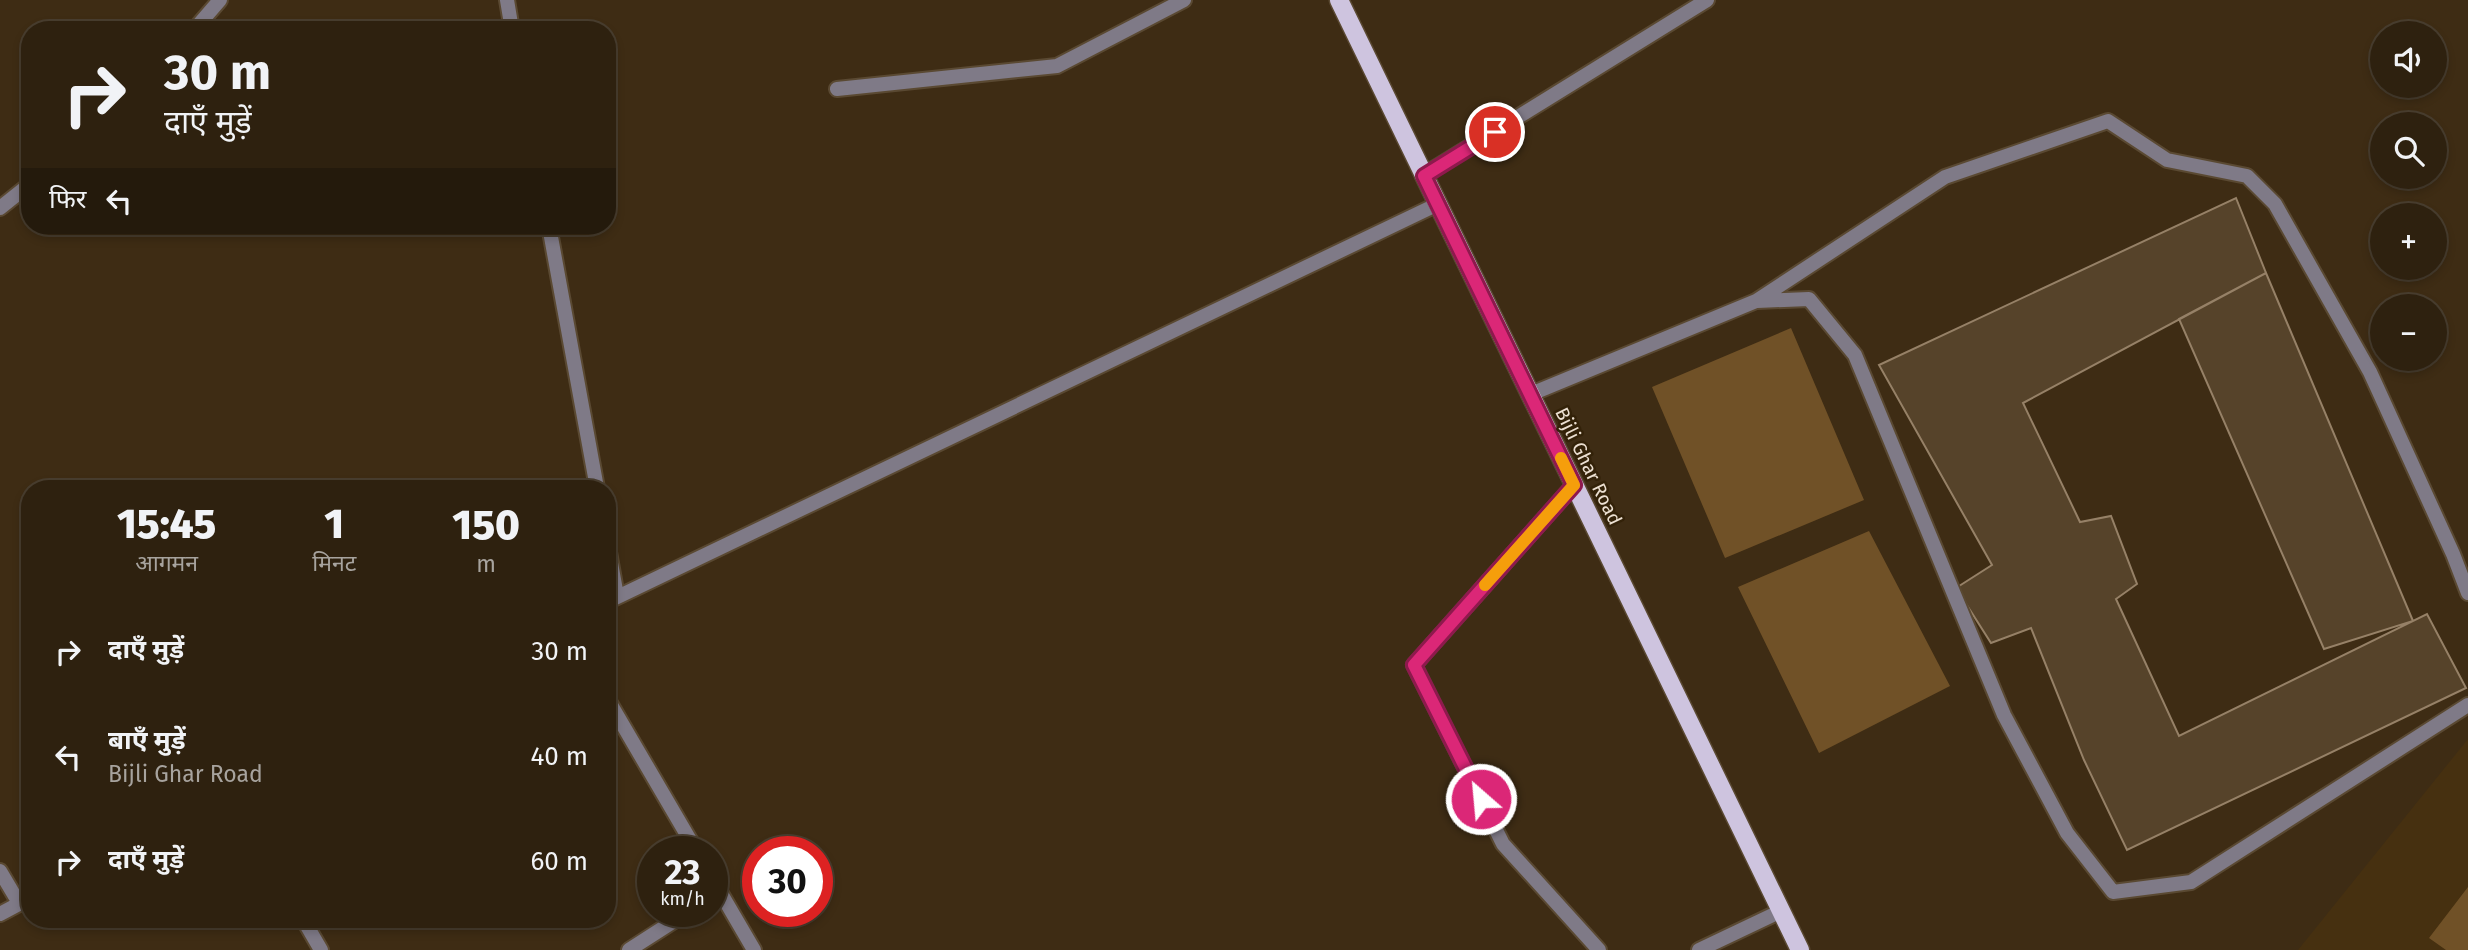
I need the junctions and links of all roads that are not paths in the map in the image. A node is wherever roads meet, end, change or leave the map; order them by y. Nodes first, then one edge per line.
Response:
1 (220, 0) edge
2 (507, 0) edge
3 (1184, 0) edge
4 (1339, 0) edge
5 (1706, 0) edge
6 (202, 21) edge
7 (510, 21) edge
8 (837, 89) dead end
9 (1424, 176) junction
10 (21, 191) edge
11 (1438, 204) junction
12 (0, 208) edge
13 (551, 235) edge
14 (1756, 301) junction
15 (1531, 394) junction
16 (596, 480) edge
17 (1574, 485) junction
18 (2468, 593) edge
19 (616, 597) edge
20 (2468, 705) edge
21 (616, 713) edge
22 (688, 836) edge
23 (0, 872) edge
24 (21, 897) edge
25 (21, 903) edge
26 (728, 909) edge
27 (1781, 911) junction
28 (0, 914) edge
29 (665, 927) edge
30 (308, 928) edge
31 (321, 950) edge
32 (629, 950) edge
33 (754, 950) edge
34 (1599, 950) edge
35 (1699, 950) edge
36 (1800, 950) edge

1 - 6 street
2 - 7 street
3 - 8 street
4 - 9 main road, Bijli Ghar Road
5 - 9 street
9 - 11 main road, Bijli Ghar Road
10 - 12 street
11 - 15 main road, Bijli Ghar Road
11 - 19 street
13 - 16 street
14 - 15 street
14 - 18 street
14 - 20 street
15 - 17 main road, Bijli Ghar Road
17 - 27 main road, Bijli Ghar Road
17 - 34 street
21 - 22 street
23 - 24 street
25 - 28 street
26 - 33 street
27 - 35 street
27 - 36 main road, Bijli Ghar Road
29 - 32 street
30 - 31 street

